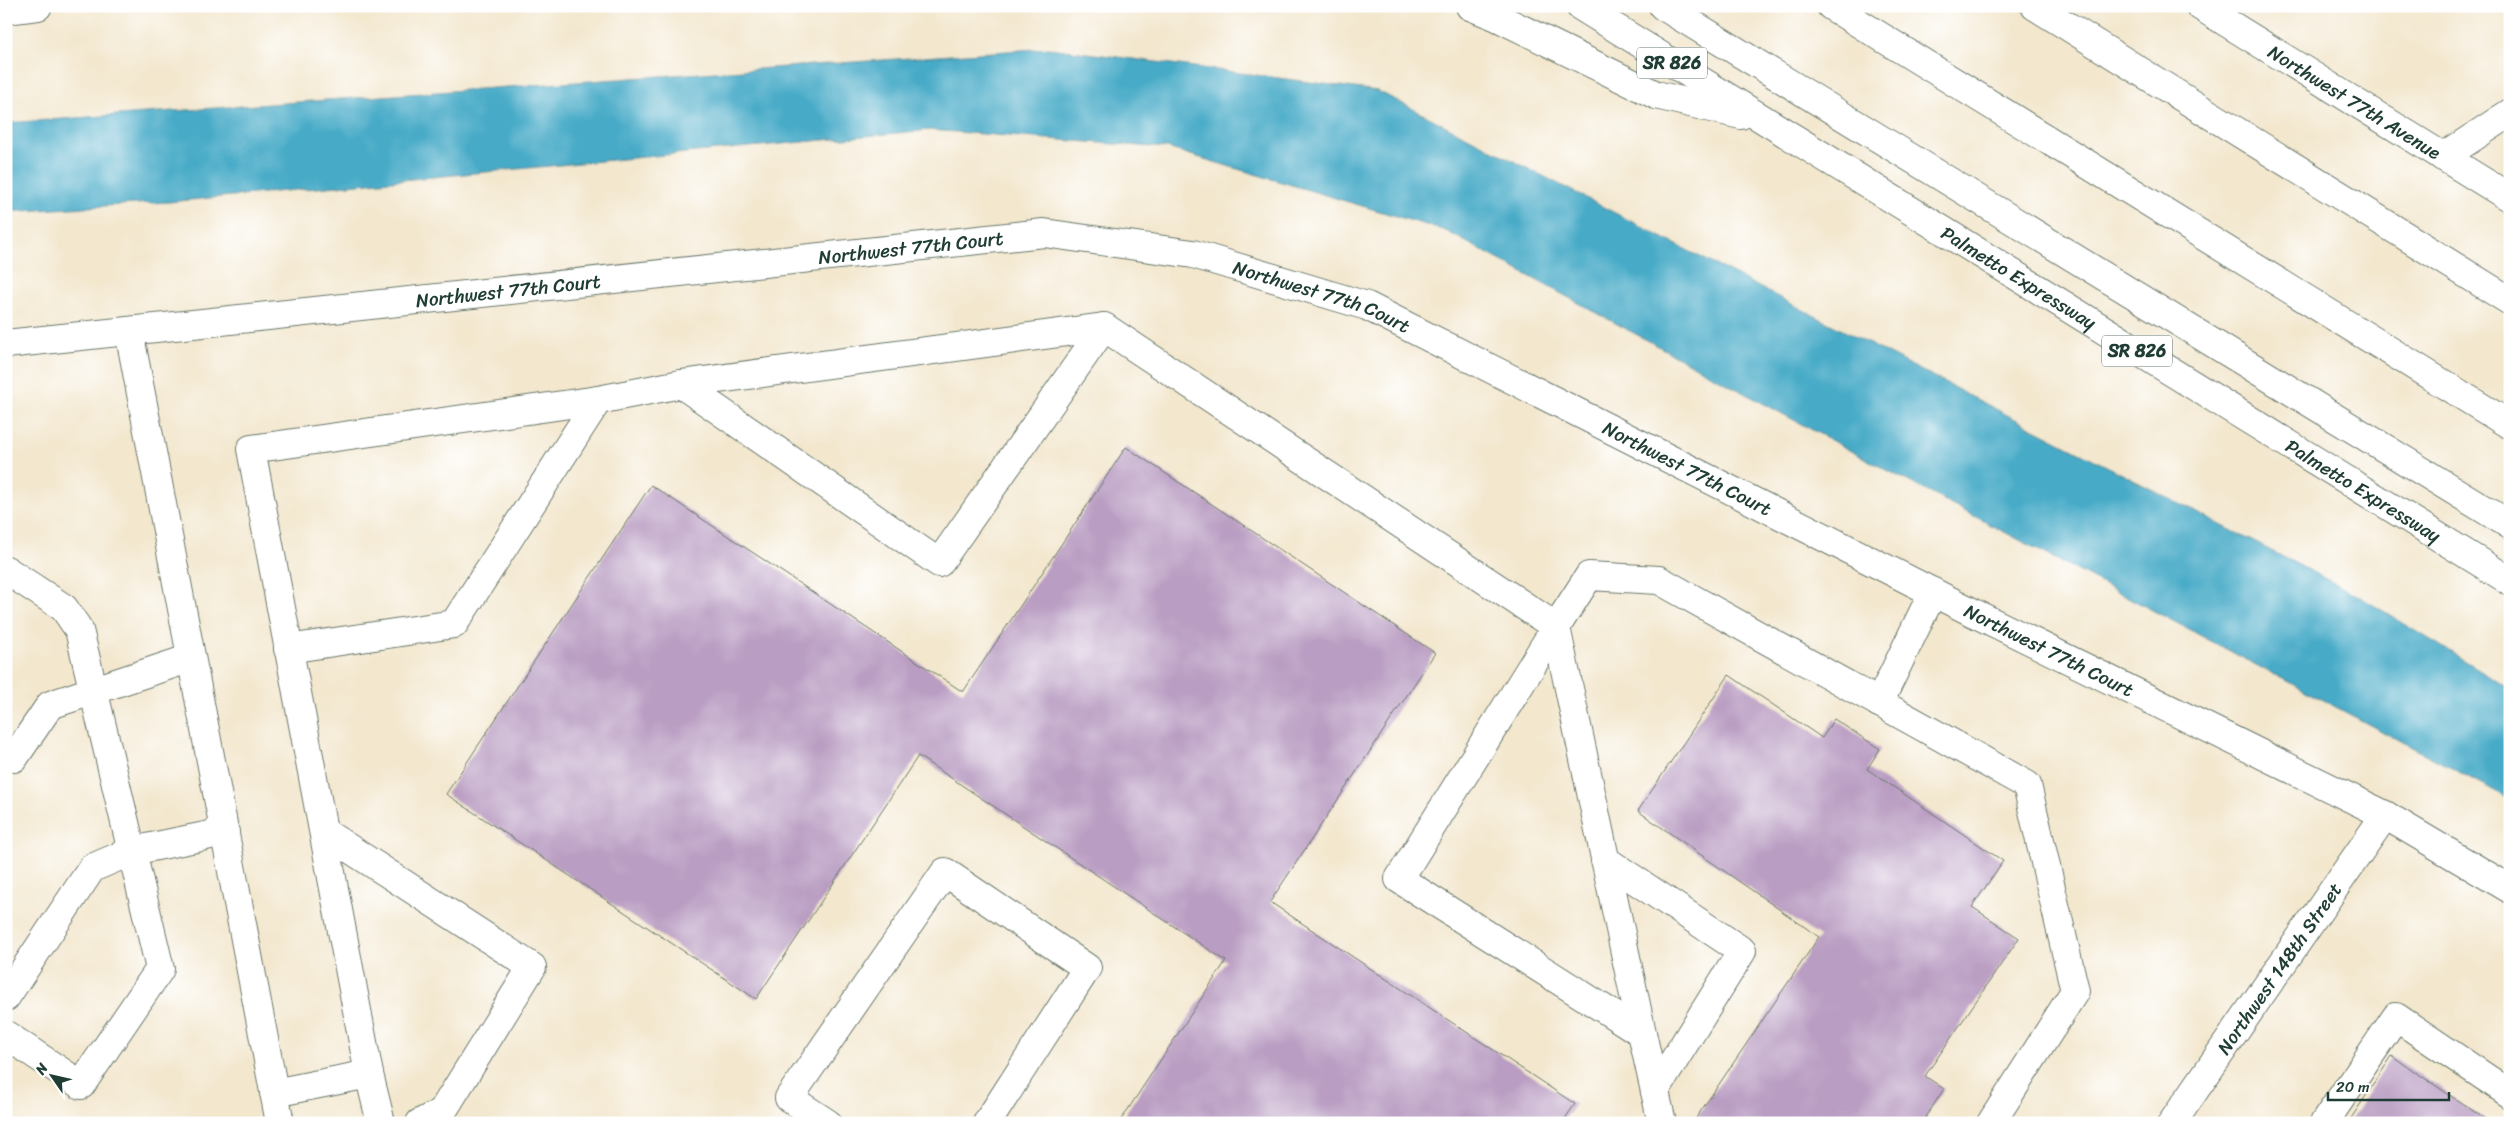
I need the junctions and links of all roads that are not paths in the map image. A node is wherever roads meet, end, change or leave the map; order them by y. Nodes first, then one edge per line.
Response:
1 (38, 6) edge
2 (1470, 6) edge
3 (1580, 6) edge
4 (1664, 6) edge
5 (1831, 6) edge
6 (2035, 6) edge
7 (2200, 6) edge
8 (6, 10) edge
9 (2510, 113) edge
10 (1763, 121) junction
11 (2443, 157) junction
12 (2510, 198) edge
13 (2510, 300) edge
14 (1104, 328) junction
15 (129, 331) junction
16 (6, 344) edge
17 (681, 384) junction
18 (598, 400) junction
19 (2510, 425) edge
20 (2510, 525) edge
21 (6, 570) edge
22 (2510, 581) edge
23 (1933, 592) junction
24 (1556, 627) junction
25 (288, 649) junction
26 (191, 658) junction
27 (93, 689) junction
28 (1879, 703) junction
29 (14, 758) dead end
30 (2385, 815) junction
31 (225, 832) junction
32 (324, 832) junction
33 (132, 851) junction
34 (1605, 860) junction
35 (2510, 889) edge
36 (6, 997) edge
37 (1642, 1033) junction
38 (6, 1035) edge
39 (369, 1074) junction
40 (1656, 1091) junction
41 (274, 1093) junction
42 (2510, 1094) edge
43 (280, 1123) edge
44 (381, 1123) edge
45 (420, 1123) edge
46 (827, 1123) edge
47 (987, 1123) edge
48 (1662, 1123) edge
49 (1991, 1123) edge
50 (2172, 1123) edge
51 (2324, 1123) edge

1 - 8 main road
2 - 10 main road
3 - 10 main road, Palmetto Expressway / SR 826
4 - 20 main road
5 - 19 main road
6 - 13 main road
7 - 11 main road, Northwest 77th Avenue
9 - 11 main road
10 - 22 main road, Palmetto Expressway / SR 826
11 - 12 main road, Northwest 77th Avenue
14 - 17 main road
14 - 17 main road
14 - 24 main road
15 - 16 main road, Northwest 77th Court
15 - 23 main road, Northwest 77th Court
15 - 26 main road
17 - 18 main road
18 - 25 main road
18 - 25 main road
21 - 27 main road
23 - 28 main road
23 - 30 main road, Northwest 77th Court
24 - 28 main road
24 - 34 main road
24 - 37 main road
25 - 32 main road
26 - 27 main road
26 - 31 main road
27 - 29 main road
27 - 33 main road
28 - 49 main road
30 - 35 main road, Northwest 77th Court
30 - 50 main road, Northwest 148th Street
31 - 33 main road
31 - 41 main road
32 - 39 main road
32 - 45 main road
33 - 36 main road
33 - 38 main road
34 - 37 main road
34 - 40 main road
37 - 40 main road
39 - 41 main road
39 - 44 main road
40 - 48 main road
41 - 43 main road
42 - 51 main road
46 - 47 main road

